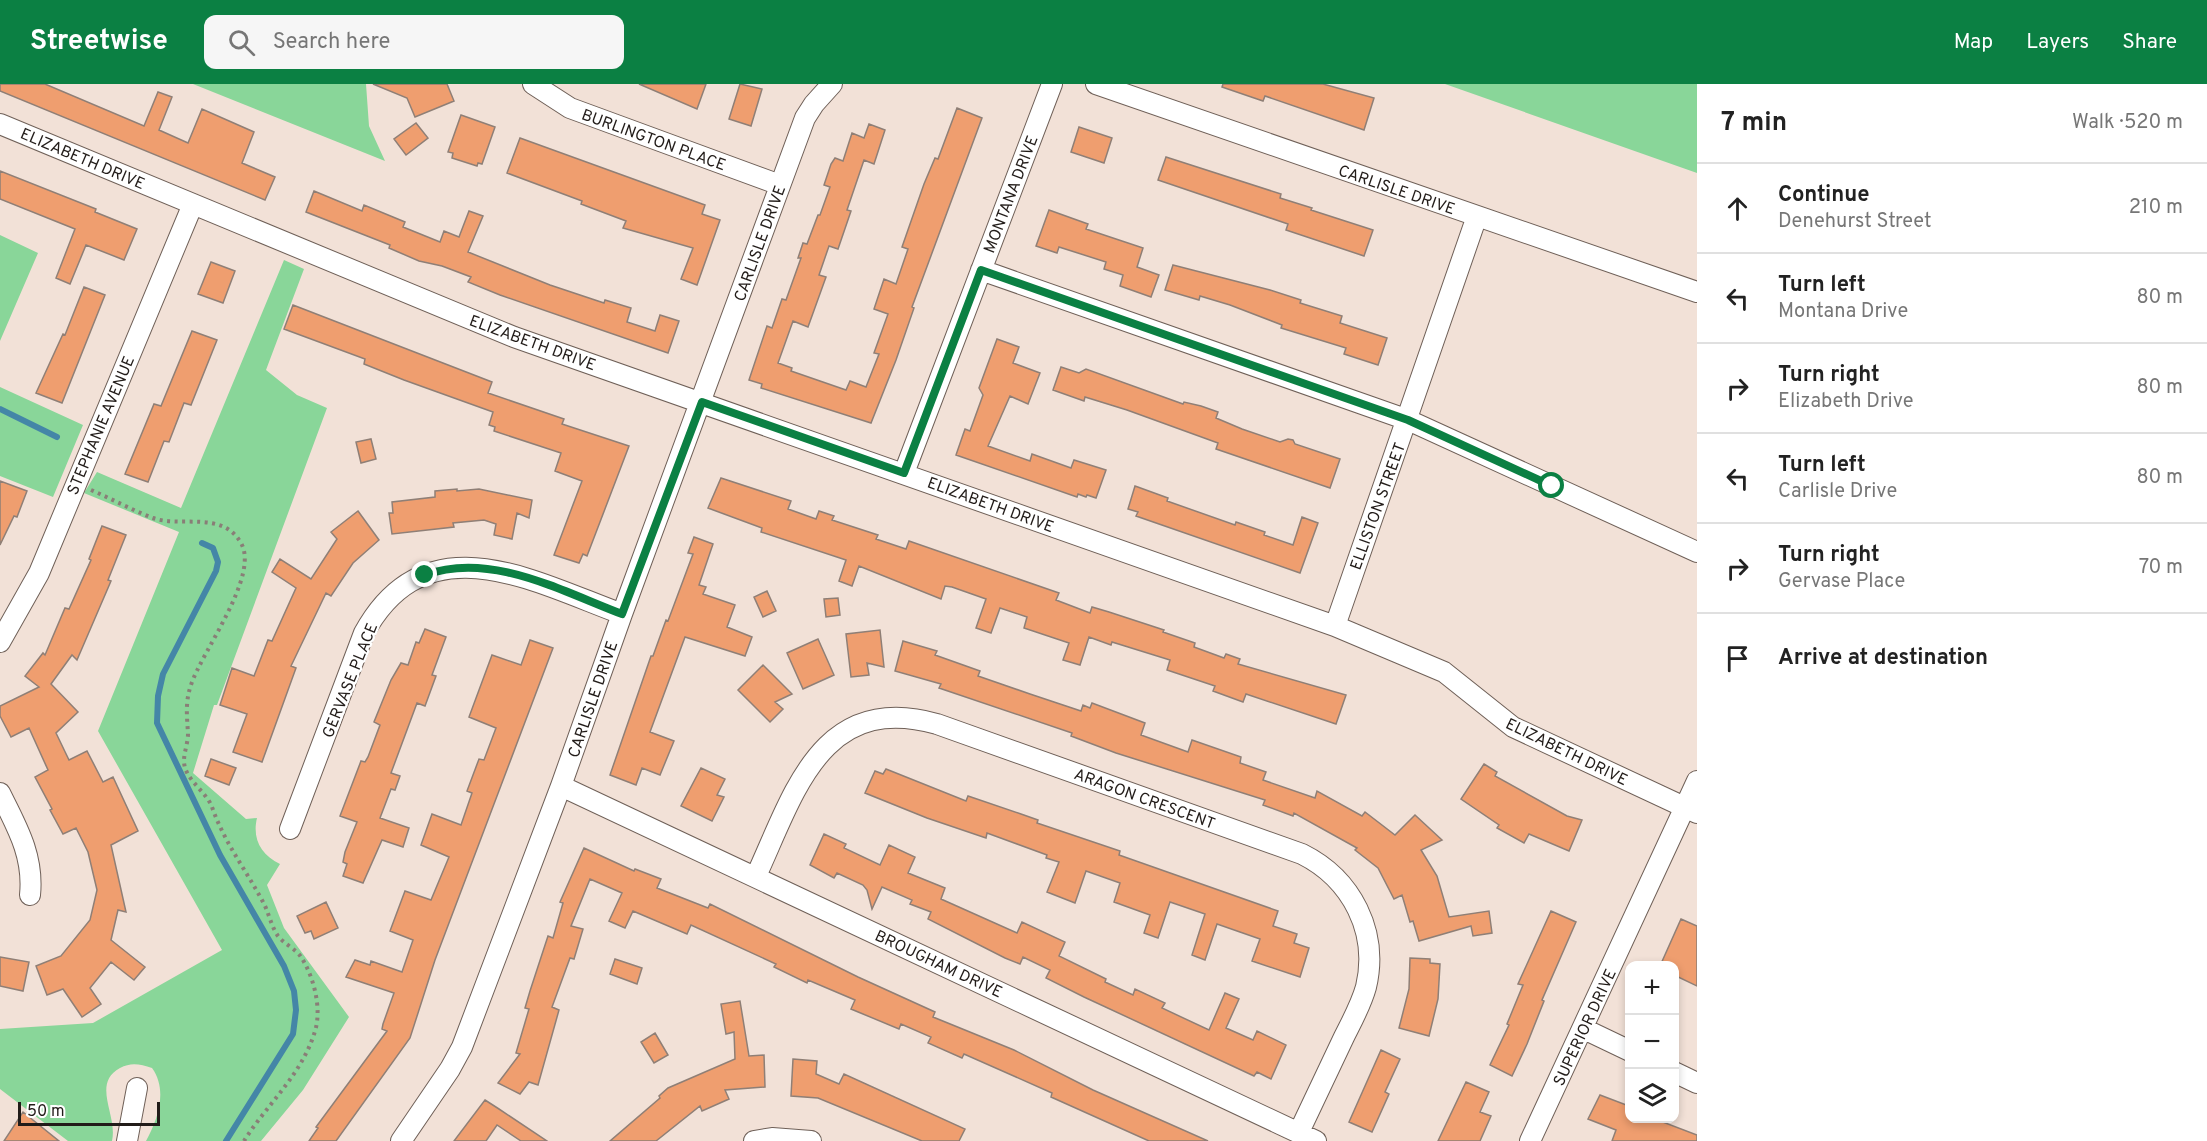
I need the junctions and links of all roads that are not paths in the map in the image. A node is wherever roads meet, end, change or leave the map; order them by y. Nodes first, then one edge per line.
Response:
1 (533, 84) edge
2 (832, 84) edge
3 (1052, 84) edge
4 (1096, 84) edge
5 (0, 124) edge
6 (780, 185) junction
7 (193, 204) junction
8 (1477, 216) junction
9 (981, 270) junction
10 (1697, 292) edge
11 (702, 402) junction
12 (1408, 420) junction
13 (904, 473) junction
14 (1697, 552) edge
15 (622, 614) junction
16 (1335, 626) junction
17 (0, 642) edge
18 (1697, 781) edge
19 (561, 786) junction
20 (0, 793) edge
21 (1691, 810) edge
22 (290, 830) dead end
23 (756, 876) junction
24 (30, 895) dead end
25 (1584, 1029) junction
26 (1625, 1049) edge
27 (1679, 1074) edge
28 (1697, 1083) edge
29 (137, 1088) dead end
30 (1307, 1137) edge
31 (127, 1141) edge
32 (401, 1141) edge
33 (754, 1141) edge
34 (811, 1141) edge
35 (1530, 1141) edge

1 - 6 street, BURLINGTON PLACE
2 - 6 street, CARLISLE DRIVE
3 - 9 street, MONTANA DRIVE
4 - 8 street, CARLISLE DRIVE
5 - 7 street, ELIZABETH DRIVE
6 - 11 street, CARLISLE DRIVE
7 - 11 street, ELIZABETH DRIVE
7 - 17 street, STEPHANIE AVENUE
8 - 10 street, CARLISLE DRIVE
8 - 12 street, ELLISTON STREET
9 - 12 street
9 - 13 street, MONTANA DRIVE
11 - 13 street, ELIZABETH DRIVE
11 - 15 street, CARLISLE DRIVE
12 - 14 street
12 - 16 street, ELLISTON STREET
13 - 16 street, ELIZABETH DRIVE
15 - 19 street, CARLISLE DRIVE
15 - 22 street, GERVASE PLACE
16 - 21 street, ELIZABETH DRIVE
18 - 21 street, SUPERIOR DRIVE
19 - 23 street, BROUGHAM DRIVE
19 - 32 street, CARLISLE DRIVE
20 - 24 street
21 - 25 street, SUPERIOR DRIVE
23 - 30 street, BROUGHAM DRIVE
23 - 30 street, ARAGON CRESCENT
25 - 26 street
25 - 35 street, SUPERIOR DRIVE
27 - 28 street
29 - 31 street
33 - 34 street

